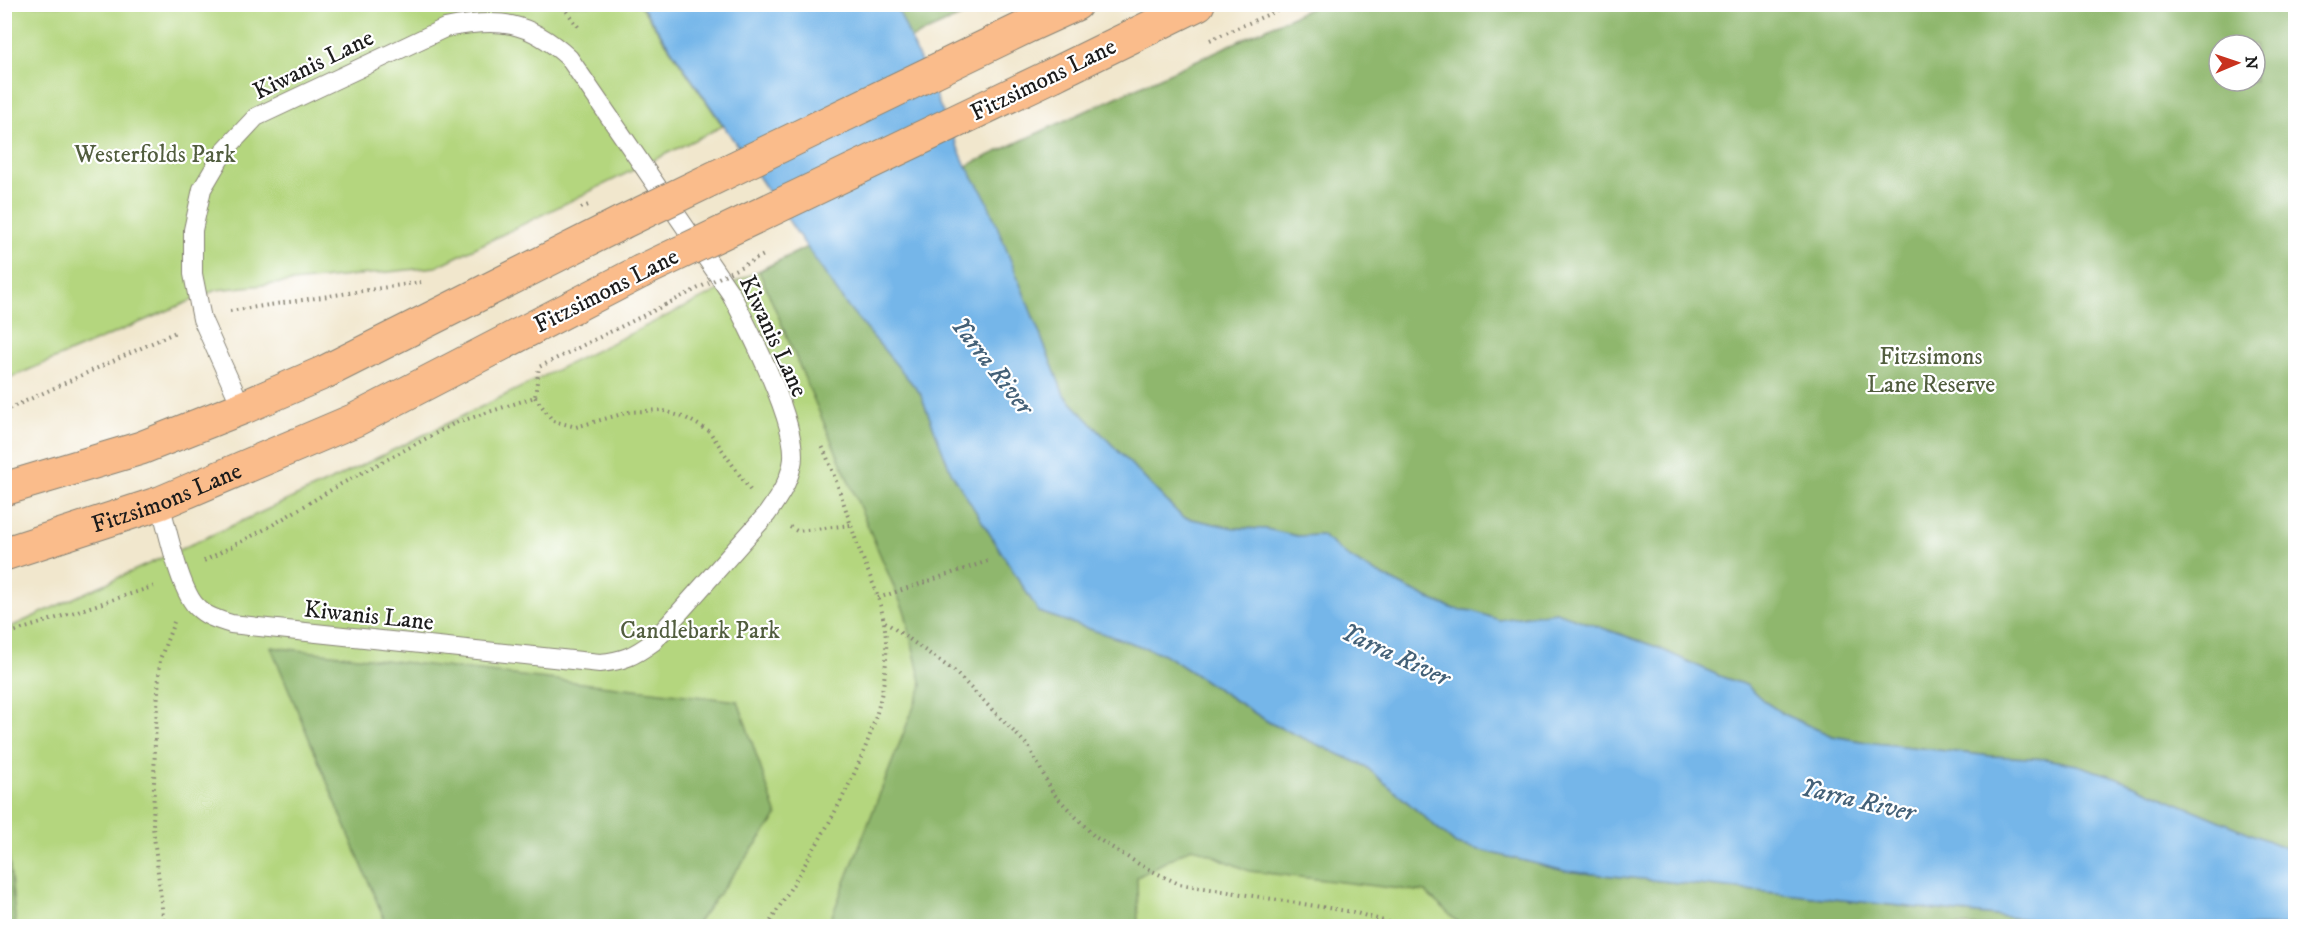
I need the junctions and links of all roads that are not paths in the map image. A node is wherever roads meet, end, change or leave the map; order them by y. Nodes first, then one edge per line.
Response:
1 (1076, 4) edge
2 (1198, 4) edge
3 (242, 408) junction
4 (4, 489) edge
5 (160, 503) junction
6 (4, 554) edge

1 - 3 main road, bridge
2 - 5 main road, Fitzsimons Lane, bridge
3 - 4 main road
3 - 5 lane, Kiwanis Lane
5 - 6 main road, Fitzsimons Lane

